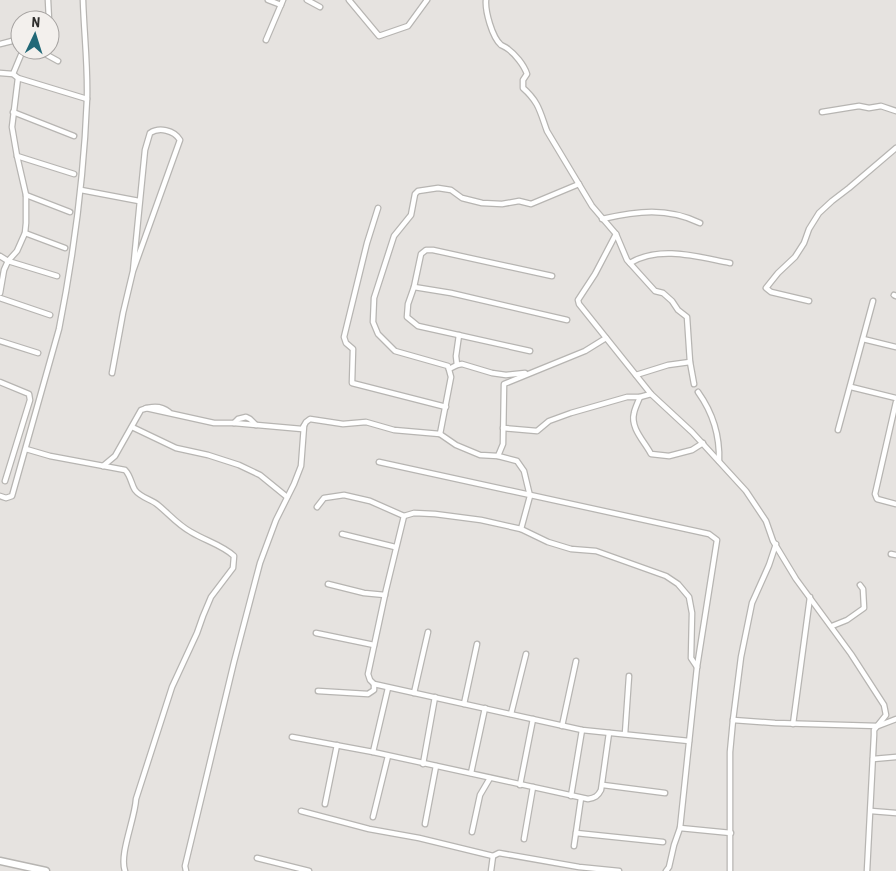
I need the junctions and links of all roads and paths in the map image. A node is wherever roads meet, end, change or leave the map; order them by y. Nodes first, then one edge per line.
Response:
1 (83, 0) edge
2 (268, 0) edge
3 (307, 0) edge
4 (349, 0) edge
5 (427, 0) edge
6 (486, 0) edge
7 (282, 3) edge
8 (320, 7) dead end
9 (266, 40) dead end
10 (19, 60) edge
11 (0, 73) edge
12 (13, 74) junction
13 (18, 78) junction
14 (87, 99) junction
15 (896, 111) edge
16 (13, 112) junction
17 (822, 112) dead end
18 (74, 136) dead end
19 (896, 148) edge
20 (16, 156) junction
21 (74, 174) dead end
22 (579, 184) junction
23 (82, 190) junction
24 (26, 195) junction
25 (139, 201) junction
26 (378, 208) dead end
27 (70, 212) dead end
28 (602, 219) junction
29 (700, 223) dead end
30 (24, 233) junction
31 (616, 234) junction
32 (66, 248) dead end
33 (0, 256) edge
34 (8, 261) junction
35 (630, 263) junction
36 (730, 263) dead end
37 (2, 269) edge
38 (133, 271) junction
39 (56, 276) dead end
40 (552, 276) dead end
41 (414, 287) junction
42 (0, 293) edge
43 (0, 298) edge
44 (873, 300) dead end
45 (809, 302) dead end
46 (50, 315) dead end
47 (567, 320) dead end
48 (459, 335) junction
49 (606, 338) junction
50 (863, 339) junction
51 (0, 341) edge
52 (896, 347) edge
53 (530, 351) dead end
54 (38, 353) dead end
55 (690, 362) junction
56 (457, 365) junction
57 (449, 370) junction
58 (536, 371) junction
59 (112, 374) dead end
60 (636, 375) junction
61 (0, 382) edge
62 (694, 384) dead end
63 (851, 387) junction
64 (698, 392) dead end
65 (651, 394) junction
66 (640, 397) junction
67 (896, 398) edge
68 (896, 402) edge
69 (446, 407) junction
70 (234, 423) junction
71 (256, 425) junction
72 (304, 426) junction
73 (132, 427) junction
74 (503, 428) junction
75 (838, 430) dead end
76 (440, 434) junction
77 (703, 443) junction
78 (26, 450) junction
79 (498, 456) junction
80 (719, 461) junction
81 (379, 462) dead end
82 (103, 466) junction
83 (5, 481) dead end
84 (0, 496) edge
85 (530, 496) junction
86 (287, 497) junction
87 (896, 504) edge
88 (317, 507) dead end
89 (404, 516) junction
90 (521, 529) junction
91 (342, 534) dead end
92 (776, 544) junction
93 (395, 547) junction
94 (328, 584) dead end
95 (860, 585) dead end
96 (385, 595) junction
97 (810, 597) junction
98 (832, 626) junction
99 (428, 632) dead end
100 (316, 633) dead end
101 (477, 644) dead end
102 (374, 645) junction
103 (526, 654) dead end
104 (576, 661) dead end
105 (697, 667) junction
106 (629, 676) dead end
107 (374, 684) junction
108 (388, 688) junction
109 (318, 691) dead end
110 (414, 693) junction
111 (435, 697) junction
112 (464, 704) junction
113 (485, 708) junction
114 (511, 714) junction
115 (533, 719) junction
116 (896, 719) edge
117 (733, 720) junction
118 (793, 724) junction
119 (562, 726) junction
120 (878, 726) junction
121 (582, 730) junction
122 (609, 733) junction
123 (624, 734) junction
124 (292, 737) dead end
125 (689, 741) junction
126 (337, 745) junction
127 (373, 752) junction
128 (388, 756) junction
129 (896, 757) edge
130 (872, 759) junction
131 (424, 764) junction
132 (436, 766) junction
133 (471, 773) junction
134 (490, 778) junction
135 (603, 784) junction
136 (520, 785) junction
137 (533, 787) junction
138 (665, 793) dead end
139 (571, 796) junction
140 (581, 798) junction
141 (325, 804) dead end
142 (301, 811) dead end
143 (871, 811) junction
144 (896, 813) edge
145 (373, 817) dead end
146 (425, 824) dead end
147 (680, 828) junction
148 (472, 832) dead end
149 (576, 833) junction
150 (731, 834) junction
151 (524, 840) dead end
152 (663, 842) dead end
153 (574, 846) dead end
154 (493, 856) junction
155 (257, 858) dead end
156 (0, 861) edge
157 (46, 871) edge
158 (125, 871) edge
159 (186, 871) edge
160 (309, 871) edge
161 (491, 871) edge
162 (619, 871) edge
163 (666, 871) edge
164 (730, 871) edge
165 (867, 871) edge

1 - 14 street
2 - 7 street
3 - 8 street
4 - 5 street
6 - 22 street
7 - 9 street
10 - 12 street
11 - 12 street
12 - 13 street
13 - 14 street
13 - 16 street
14 - 23 street
15 - 17 street
16 - 18 street
16 - 20 street
19 - 45 street
20 - 21 street
20 - 24 street
22 - 28 street
22 - 57 street
23 - 25 street
23 - 78 street
24 - 27 street
24 - 30 street
25 - 38 street
25 - 38 street
26 - 69 street
28 - 29 street
28 - 31 street
30 - 32 street
30 - 34 street
31 - 35 street
31 - 49 street
33 - 34 street
34 - 37 street
34 - 39 street
35 - 36 street
35 - 55 street
37 - 42 street
38 - 59 street
40 - 41 street
41 - 47 street
41 - 48 street
43 - 46 street
44 - 50 street
48 - 53 street
48 - 56 street
49 - 58 street
49 - 60 street
50 - 52 street
50 - 63 street
51 - 54 street
55 - 60 street
55 - 62 street
56 - 57 street
56 - 58 street
57 - 69 street
58 - 74 street
60 - 65 street
61 - 83 street
63 - 67 street
63 - 75 street
64 - 80 street
65 - 66 street
65 - 77 street
66 - 74 street
66 - 77 street
68 - 87 street
69 - 76 street
70 - 71 street
70 - 71 street
70 - 73 street
71 - 72 street
72 - 76 street
72 - 86 street
73 - 82 street
73 - 86 street
74 - 79 street
76 - 79 street
77 - 80 street
78 - 82 street
78 - 84 street
79 - 85 street
80 - 92 street
81 - 85 street
82 - 158 street
85 - 90 street
85 - 105 street
86 - 159 street
88 - 89 street
89 - 90 street
89 - 93 street
90 - 105 street
91 - 93 street
92 - 97 street
92 - 117 street
93 - 96 street
94 - 96 street
95 - 98 street
96 - 102 street
97 - 98 street
97 - 118 street
98 - 120 street
99 - 110 street
100 - 102 street
101 - 112 street
102 - 107 street
103 - 114 street
104 - 119 street
105 - 125 street
106 - 123 street
107 - 108 street
107 - 109 street
108 - 110 street
108 - 127 street
110 - 111 street
111 - 112 street
111 - 131 street
112 - 113 street
113 - 114 street
113 - 133 street
114 - 115 street
115 - 119 street
115 - 136 street
116 - 120 street
117 - 118 street
117 - 150 street
118 - 120 street
119 - 121 street
120 - 130 street
121 - 122 street
121 - 139 street
122 - 123 street
122 - 135 street
123 - 125 street
124 - 126 street
125 - 147 street
126 - 127 street
126 - 141 street
127 - 128 street
128 - 131 street
128 - 145 street
129 - 130 street
130 - 143 street
131 - 132 street
132 - 133 street
132 - 146 street
133 - 134 street
134 - 136 street
134 - 148 street
135 - 138 street
135 - 140 street
136 - 137 street
137 - 139 street
137 - 151 street
139 - 140 street
140 - 149 street
142 - 154 street
143 - 144 street
143 - 165 street
147 - 150 street
147 - 163 street
149 - 152 street
149 - 153 street
150 - 164 street
154 - 161 street
154 - 162 street
155 - 160 street
156 - 157 main road

